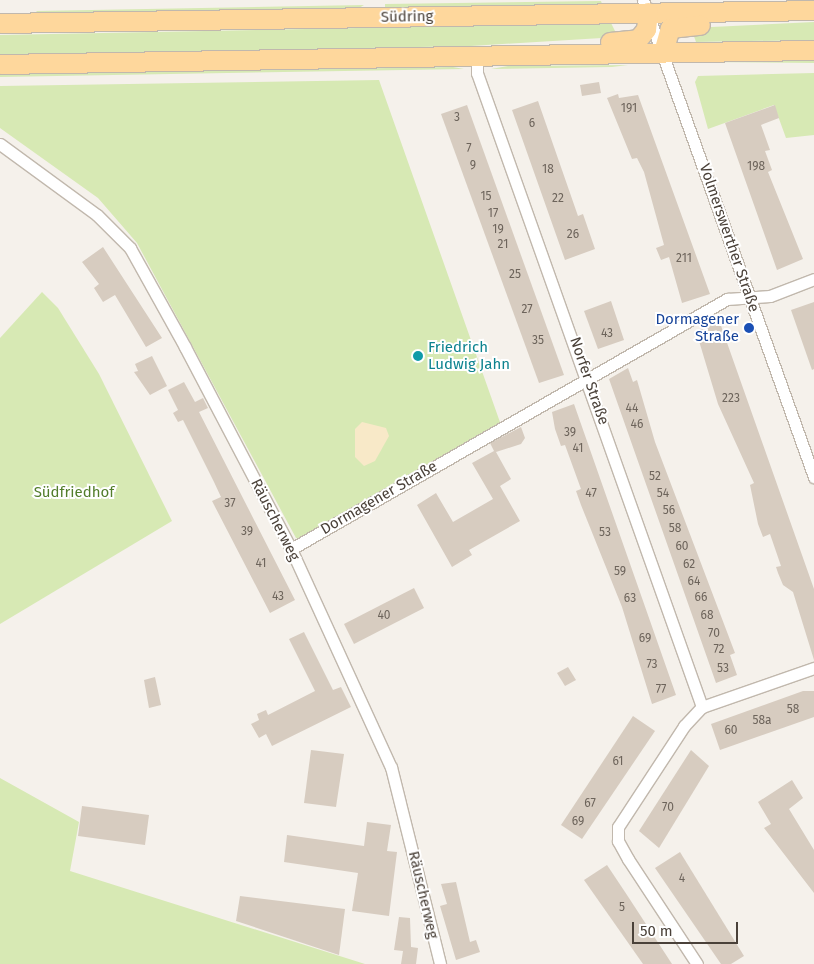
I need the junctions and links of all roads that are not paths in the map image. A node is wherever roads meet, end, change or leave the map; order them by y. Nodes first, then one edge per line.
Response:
1 (645, 6) edge
2 (814, 10) edge
3 (737, 12) junction
4 (0, 23) edge
5 (814, 50) edge
6 (664, 52) junction
7 (586, 53) junction
8 (477, 56) junction
9 (0, 64) edge
10 (0, 144) edge
11 (814, 279) edge
12 (750, 297) junction
13 (588, 377) junction
14 (814, 477) edge
15 (291, 549) junction
16 (814, 668) edge
17 (702, 707) junction
18 (440, 964) edge
19 (696, 964) edge

1 - 3 main road, Südring
1 - 4 main road, Südring
1 - 6 street, Volmerswerther Straße
1 - 7 main road
2 - 3 main road, Südring
3 - 6 main road
5 - 6 main road
6 - 7 main road
6 - 12 street, Volmerswerther Straße
7 - 8 main road
8 - 9 main road
8 - 13 street, Norfer Straße
10 - 15 street, Räuscherweg
11 - 12 street, Dormagener Straße
12 - 13 street, Dormagener Straße
12 - 14 street, Volmerswerther Straße
13 - 15 street, Dormagener Straße
13 - 17 street, Norfer Straße
15 - 18 street, Räuscherweg
16 - 17 street
17 - 19 street

